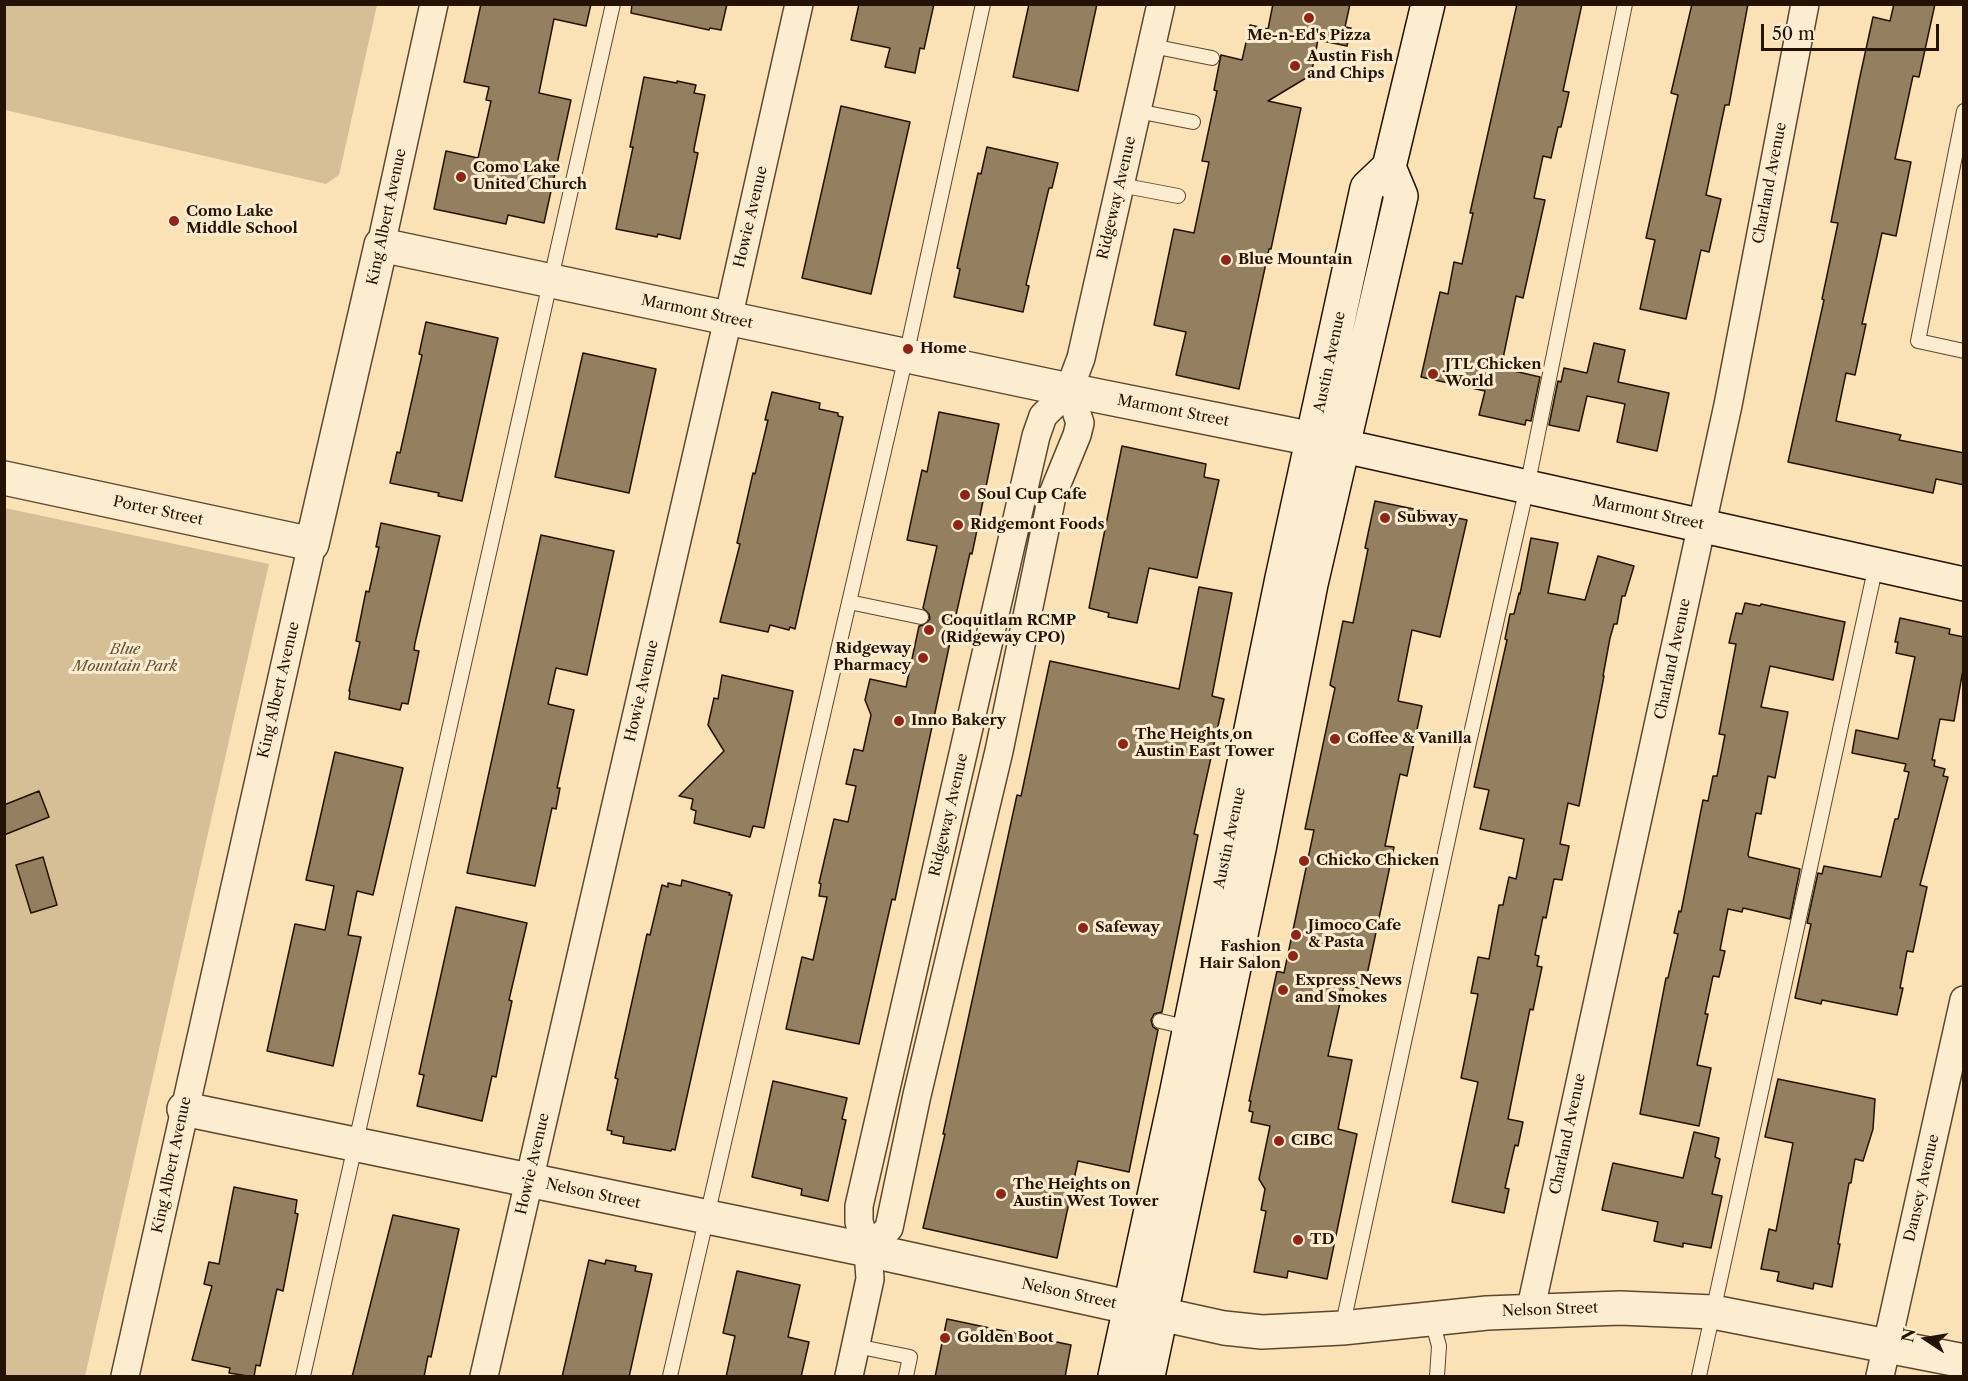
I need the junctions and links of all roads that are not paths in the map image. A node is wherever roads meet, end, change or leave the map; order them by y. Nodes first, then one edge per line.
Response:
1 (434, 4) edge
2 (613, 4) edge
3 (799, 4) edge
4 (983, 4) edge
5 (1161, 4) edge
6 (1428, 4) edge
7 (1625, 4) edge
8 (1805, 4) edge
9 (1152, 45) junction
10 (1212, 58) dead end
11 (1137, 111) junction
12 (1964, 111) edge
13 (1193, 122) dead end
14 (1120, 185) junction
15 (1179, 196) dead end
16 (381, 245) junction
17 (550, 280) junction
18 (728, 319) junction
19 (1964, 351) edge
20 (906, 356) junction
21 (1069, 390) junction
22 (1328, 442) junction
23 (4, 478) edge
24 (1527, 487) junction
25 (1702, 525) junction
26 (312, 544) junction
27 (1876, 565) junction
28 (1964, 584) edge
29 (849, 602) junction
30 (921, 617) dead end
31 (1964, 1000) edge
32 (184, 1109) junction
33 (355, 1144) junction
34 (530, 1181) junction
35 (706, 1218) junction
36 (868, 1250) junction
37 (1146, 1310) junction
38 (1530, 1312) junction
39 (1713, 1312) junction
40 (1431, 1317) junction
41 (1342, 1328) junction
42 (856, 1346) junction
43 (1883, 1361) edge
44 (1964, 1361) edge
45 (125, 1377) edge
46 (303, 1377) edge
47 (484, 1377) edge
48 (670, 1377) edge
49 (849, 1377) edge
50 (906, 1377) edge
51 (1115, 1377) edge
52 (1148, 1377) edge
53 (1437, 1377) edge
54 (1699, 1377) edge

1 - 16 street, King Albert Avenue
2 - 17 lane
3 - 18 street, Howie Avenue
4 - 20 lane
5 - 9 street, Ridgeway Avenue
6 - 22 street, Austin Avenue
7 - 24 lane
8 - 25 street, Charland Avenue
9 - 10 lane
9 - 11 street, Ridgeway Avenue
11 - 13 lane
11 - 14 street, Ridgeway Avenue
12 - 19 lane
14 - 15 lane
14 - 21 street, Ridgeway Avenue
16 - 17 street, Marmont Street
16 - 26 street, King Albert Avenue
17 - 18 street, Marmont Street
17 - 33 lane
18 - 20 street, Marmont Street
18 - 34 street, Howie Avenue
20 - 21 street, Marmont Street
20 - 29 lane
21 - 22 street, Marmont Street
21 - 36 street
21 - 36 street, Ridgeway Avenue
22 - 24 street, Marmont Street
22 - 37 street, Austin Avenue
22 - 37 street, Austin Avenue
23 - 26 street, Porter Street
24 - 25 street, Marmont Street
24 - 41 lane
25 - 27 street, Marmont Street
25 - 38 street, Charland Avenue
26 - 32 street, King Albert Avenue
27 - 28 street, Marmont Street
27 - 39 lane
29 - 30 lane
29 - 35 lane
31 - 43 street, Dansey Avenue
32 - 33 street, Nelson Street
32 - 45 street, King Albert Avenue
33 - 34 street, Nelson Street
33 - 46 lane
34 - 35 street, Nelson Street
34 - 47 street, Howie Avenue
35 - 36 street, Nelson Street
35 - 48 lane
36 - 37 street, Nelson Street
36 - 42 street, Ridgeway Avenue
37 - 41 street, Nelson Street
37 - 51 street, Austin Avenue
37 - 52 street, Austin Avenue
38 - 39 street, Nelson Street
38 - 40 street, Nelson Street
39 - 43 street, Nelson Street
39 - 54 lane
40 - 41 street, Nelson Street
40 - 53 lane
42 - 49 street, Ridgeway Avenue
42 - 50 lane
43 - 44 street, Nelson Street

